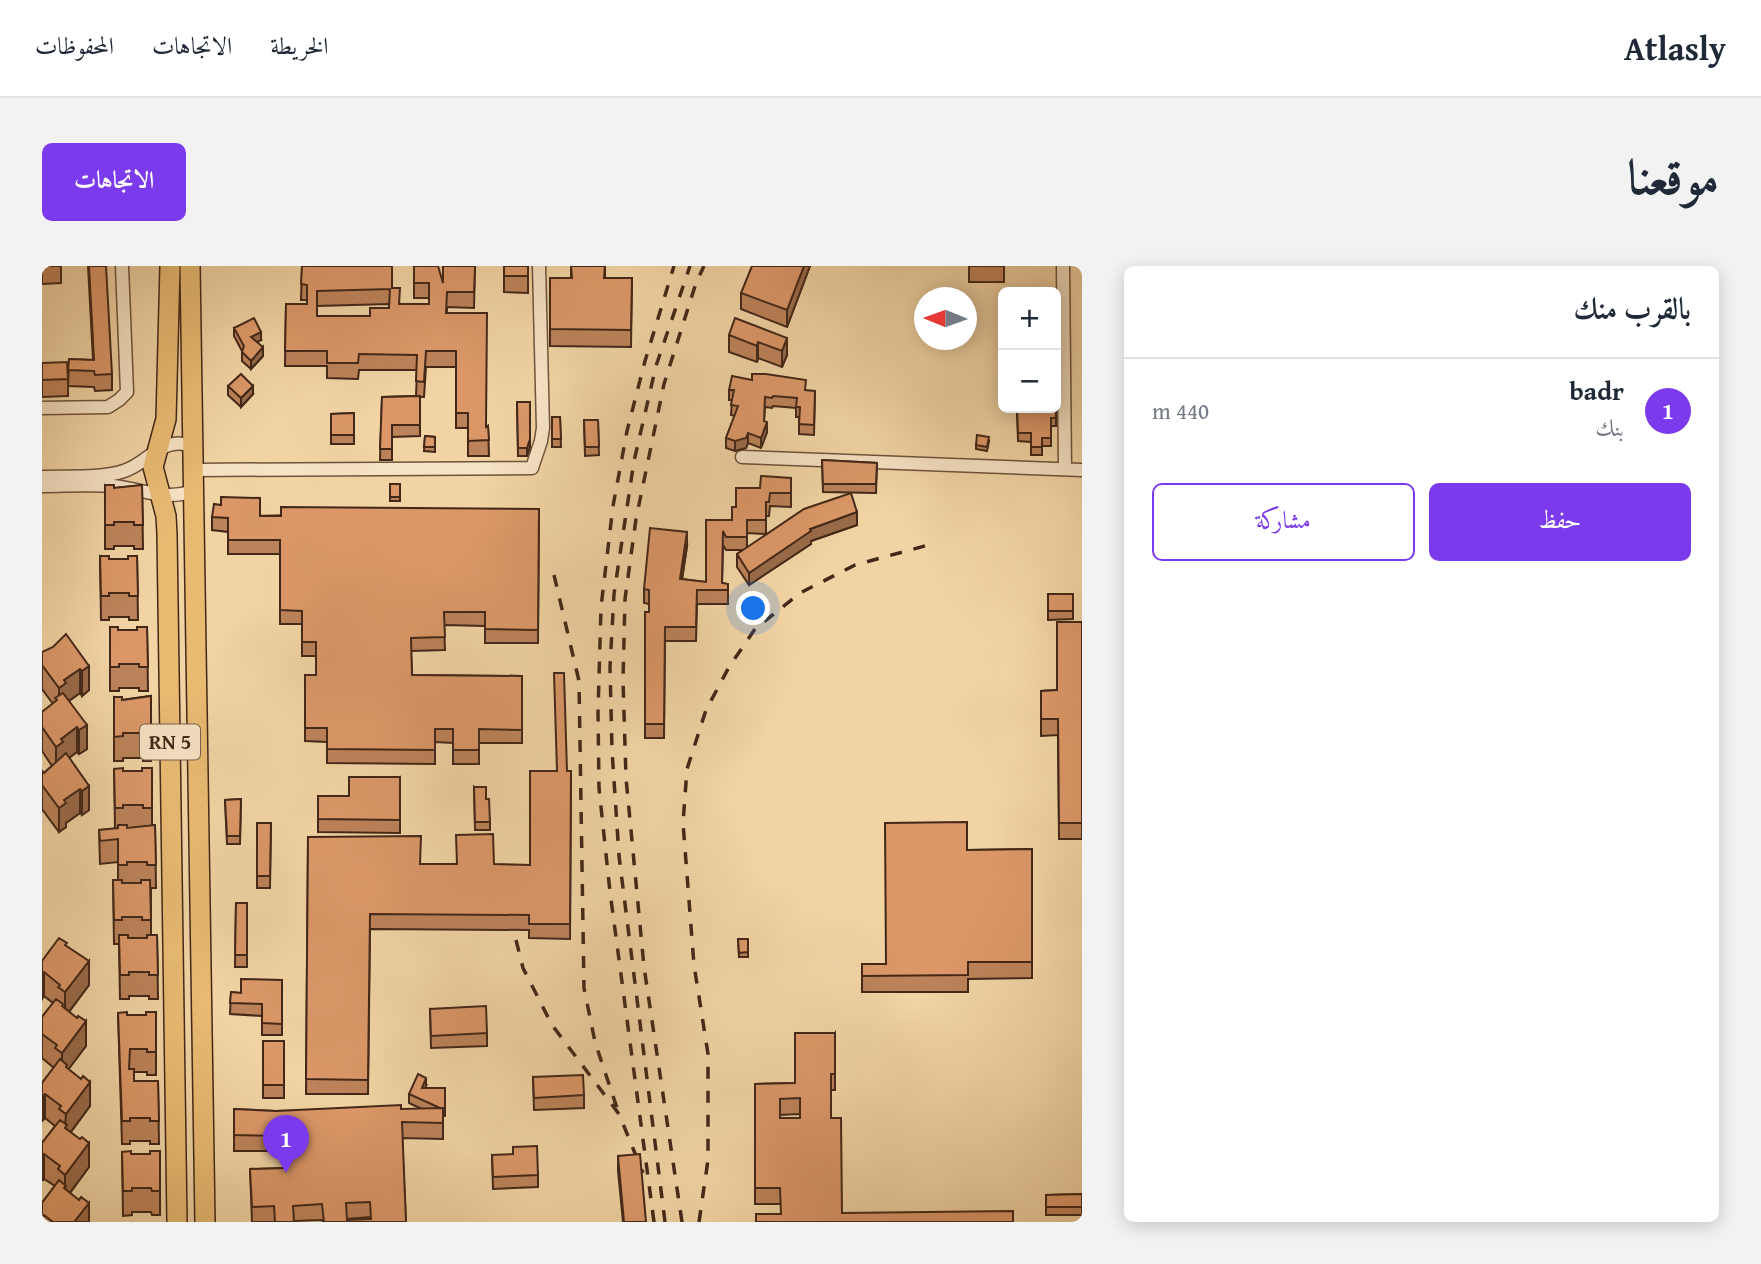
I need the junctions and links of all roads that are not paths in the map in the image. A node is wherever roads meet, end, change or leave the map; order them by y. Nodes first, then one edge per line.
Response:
1 (122, 266) edge
2 (170, 266) edge
3 (190, 266) edge
4 (539, 266) edge
5 (1063, 266) edge
6 (42, 408) edge
7 (167, 413) junction
8 (191, 414) junction
9 (192, 446) junction
10 (156, 451) junction
11 (742, 457) dead end
12 (192, 470) junction
13 (1065, 470) junction
14 (1082, 470) edge
15 (42, 477) edge
16 (42, 486) edge
17 (193, 491) junction
18 (160, 495) junction
19 (177, 1222) edge
20 (205, 1222) edge

1 - 6 street
2 - 7 highway, RN 5
3 - 8 highway, RN 5
4 - 12 street
5 - 13 street
7 - 8 highway
7 - 10 highway, RN 5
8 - 9 highway, RN 5
9 - 10 street
9 - 12 highway, RN 5
10 - 15 street
10 - 18 highway, RN 5
11 - 13 street
12 - 17 highway, RN 5
13 - 14 street
16 - 18 street
17 - 18 street
17 - 20 highway, RN 5
18 - 19 highway, RN 5

